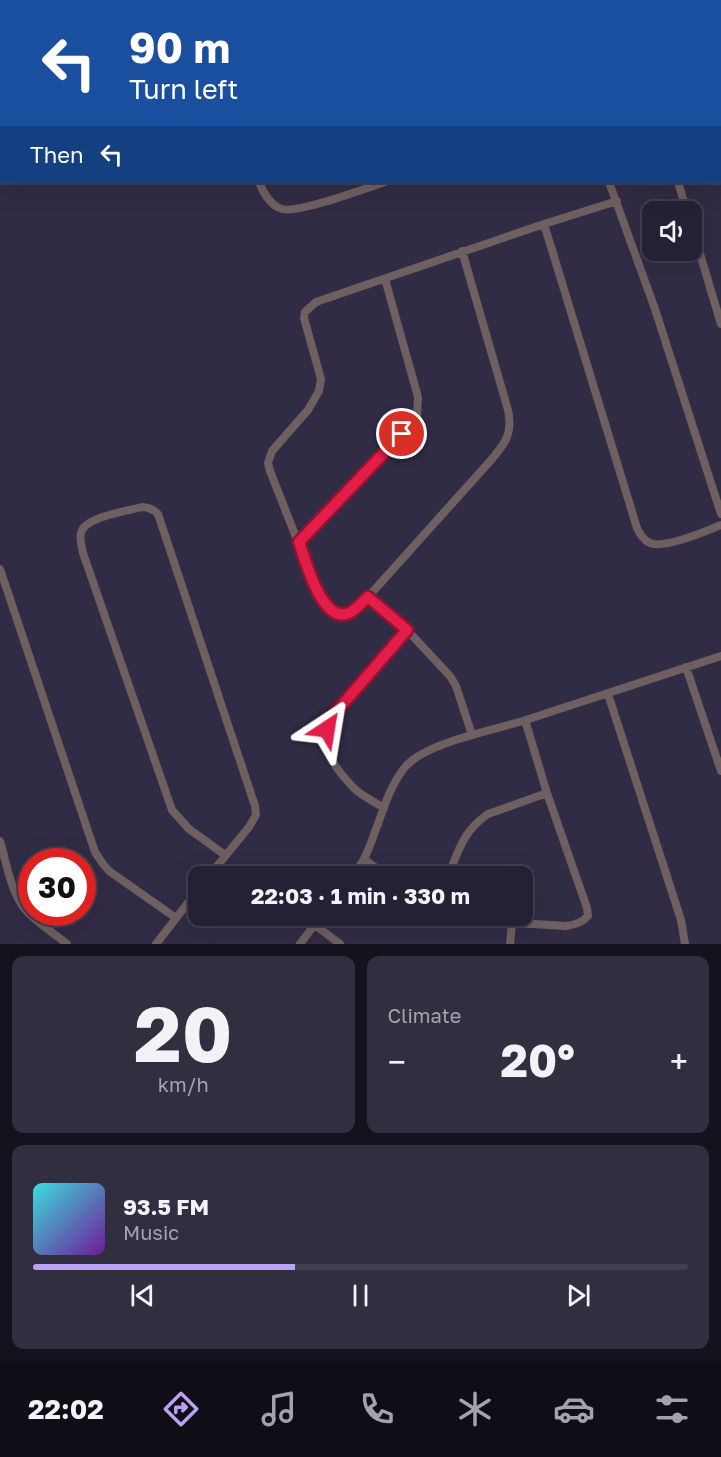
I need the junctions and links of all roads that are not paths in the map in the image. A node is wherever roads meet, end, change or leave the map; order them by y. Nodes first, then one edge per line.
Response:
1 (259, 183) edge
2 (350, 183) edge
3 (382, 183) edge
4 (609, 183) edge
5 (678, 183) edge
6 (354, 192) junction
7 (617, 201) junction
8 (684, 201) edge
9 (544, 224) junction
10 (462, 251) junction
11 (702, 259) edge
12 (385, 279) junction
13 (719, 314) edge
14 (721, 324) edge
15 (721, 514) edge
16 (721, 525) edge
17 (299, 542) junction
18 (0, 569) edge
19 (368, 597) junction
20 (407, 630) junction
21 (721, 656) edge
22 (686, 667) junction
23 (608, 694) junction
24 (525, 720) junction
25 (472, 735) junction
26 (721, 771) edge
27 (547, 793) junction
28 (384, 808) junction
29 (0, 841) edge
30 (225, 855) junction
31 (364, 859) junction
32 (217, 866) edge
33 (359, 866) edge
34 (373, 866) edge
35 (452, 866) edge
36 (188, 903) edge
37 (176, 918) junction
38 (533, 924) edge
39 (314, 926) edge
40 (316, 926) edge
41 (513, 926) edge
42 (67, 944) edge
43 (156, 944) edge
44 (300, 944) edge
45 (340, 944) edge
46 (510, 944) edge
47 (685, 944) edge

1 - 6 street
2 - 6 street
3 - 6 street
4 - 7 street
5 - 8 street
7 - 9 street
7 - 15 street
9 - 10 street
9 - 16 street
10 - 12 street
10 - 19 street
11 - 13 street
12 - 17 street
12 - 17 street
13 - 14 street
17 - 19 street
18 - 37 street
19 - 20 street
20 - 25 street
20 - 28 street
21 - 22 street
22 - 23 street
22 - 26 street
23 - 24 street
23 - 47 street
24 - 25 street
24 - 27 street
25 - 28 street
27 - 35 street
27 - 38 street
28 - 31 street
29 - 42 street
30 - 30 street
30 - 32 street
31 - 33 street
31 - 34 street
36 - 37 street
37 - 43 street
39 - 44 street
40 - 45 street
41 - 46 street

